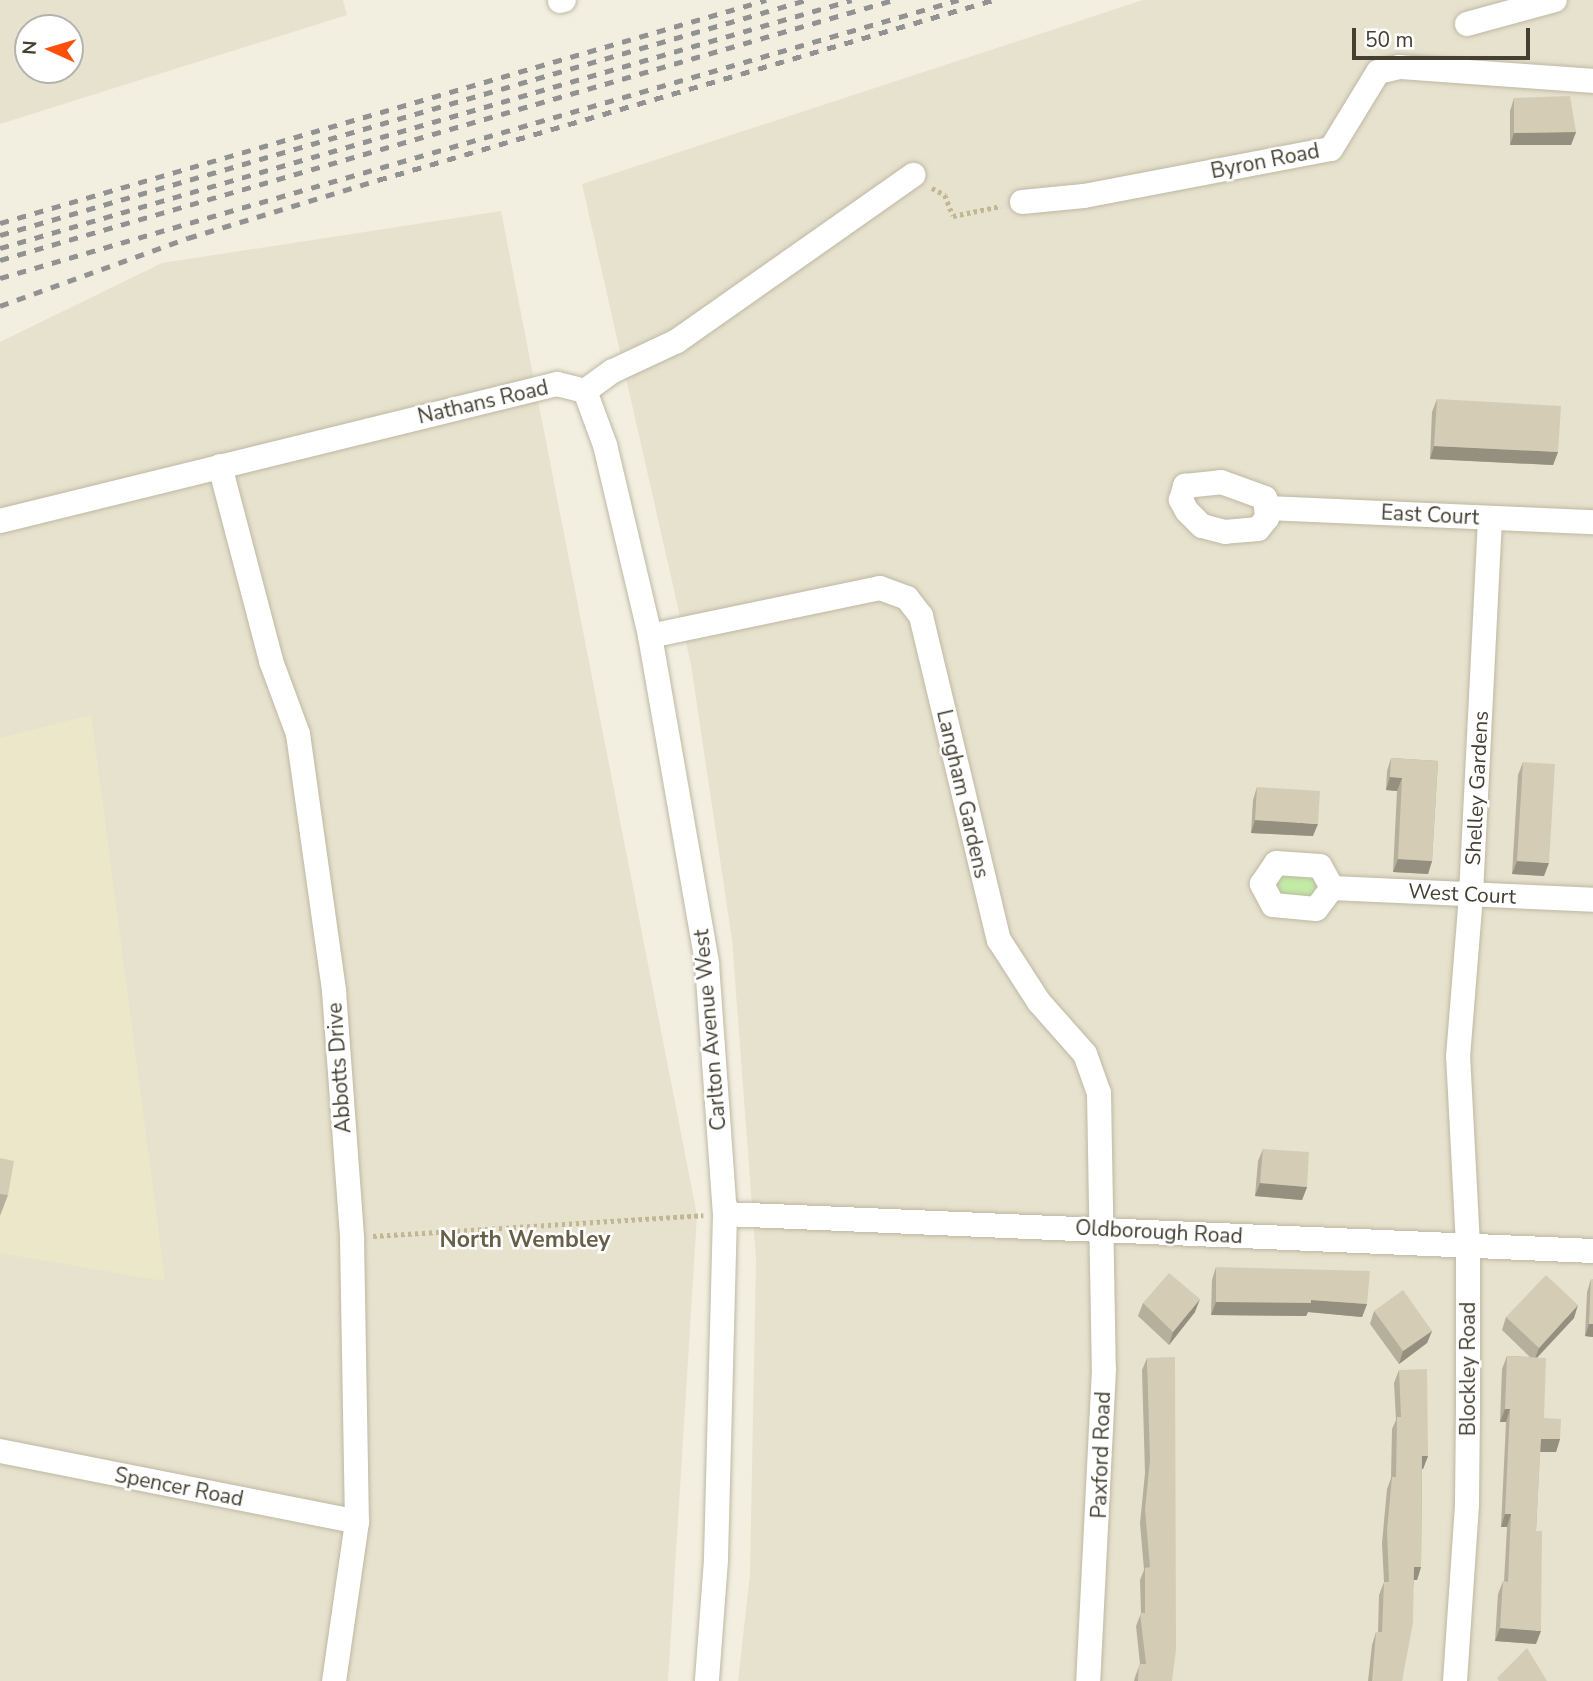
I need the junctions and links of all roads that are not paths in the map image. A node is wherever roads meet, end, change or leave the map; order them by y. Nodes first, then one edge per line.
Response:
1 (1555, 0) edge
2 (1467, 24) dead end
3 (1593, 81) edge
4 (913, 175) dead end
5 (1022, 202) road end
6 (585, 391) junction
7 (220, 466) junction
8 (1268, 508) dead end
9 (1490, 518) junction
10 (0, 521) edge
11 (1593, 523) edge
12 (650, 636) junction
13 (1332, 888) dead end
14 (1471, 894) junction
15 (1593, 901) edge
16 (1458, 1057) joint
17 (725, 1214) junction
18 (1104, 1229) junction
19 (1468, 1245) junction
20 (1593, 1251) edge
21 (0, 1451) edge
22 (357, 1522) junction
23 (334, 1681) edge
24 (708, 1681) edge
25 (1088, 1681) edge
26 (1455, 1681) edge

1 - 2 street
3 - 5 street, Byron Road
4 - 6 street
6 - 7 street, Nathans Road
6 - 12 street, Carlton Avenue West
7 - 10 street, Nathans Road
7 - 22 street, Abbotts Drive
8 - 9 street, East Court
9 - 11 street, East Court
9 - 14 street, Shelley Gardens
12 - 17 street, Carlton Avenue West
12 - 18 street, Langham Gardens
13 - 14 street, West Court
14 - 15 street, West Court
14 - 16 street, Shelley Gardens
16 - 19 street, Blockley Road
17 - 18 street, Oldborough Road
17 - 24 street, Carlton Avenue West
18 - 19 street, Oldborough Road
18 - 25 street, Paxford Road
19 - 20 street, Oldborough Road
19 - 26 street, Blockley Road
21 - 22 street, Spencer Road
22 - 23 street, Abbotts Drive

